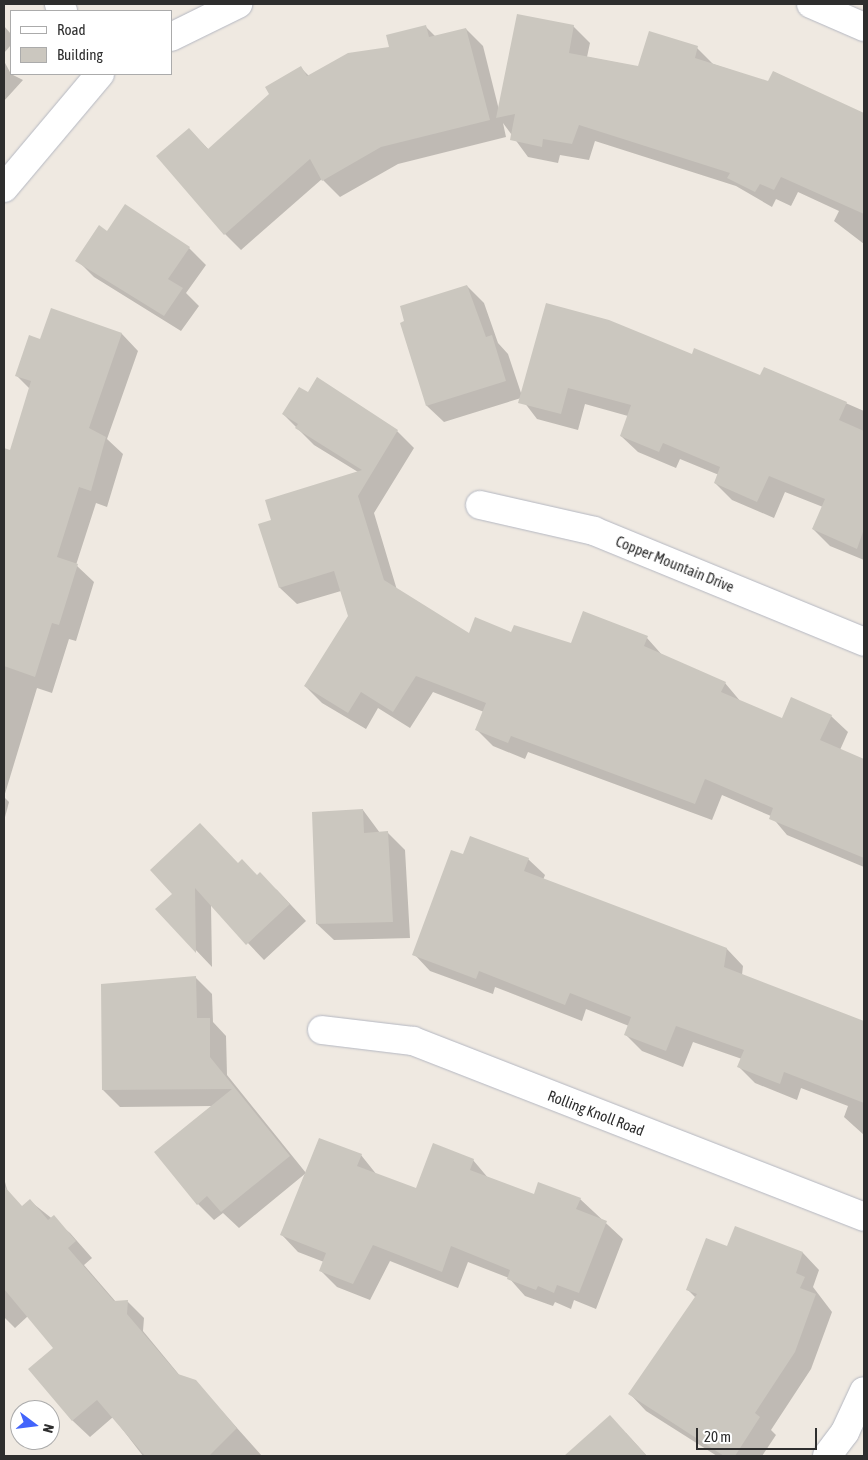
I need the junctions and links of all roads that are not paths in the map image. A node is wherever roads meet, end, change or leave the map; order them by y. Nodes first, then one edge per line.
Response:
1 (238, 4) edge
2 (811, 4) edge
3 (864, 27) edge
4 (172, 37) edge
5 (99, 75) edge
6 (4, 188) edge
7 (480, 505) dead end
8 (864, 642) edge
9 (322, 1030) dead end
10 (864, 1218) edge
11 (864, 1391) edge
12 (827, 1456) edge

1 - 4 street
2 - 3 street
5 - 6 street
7 - 8 street, Copper Mountain Drive
9 - 10 street, Rolling Knoll Road
11 - 12 street

